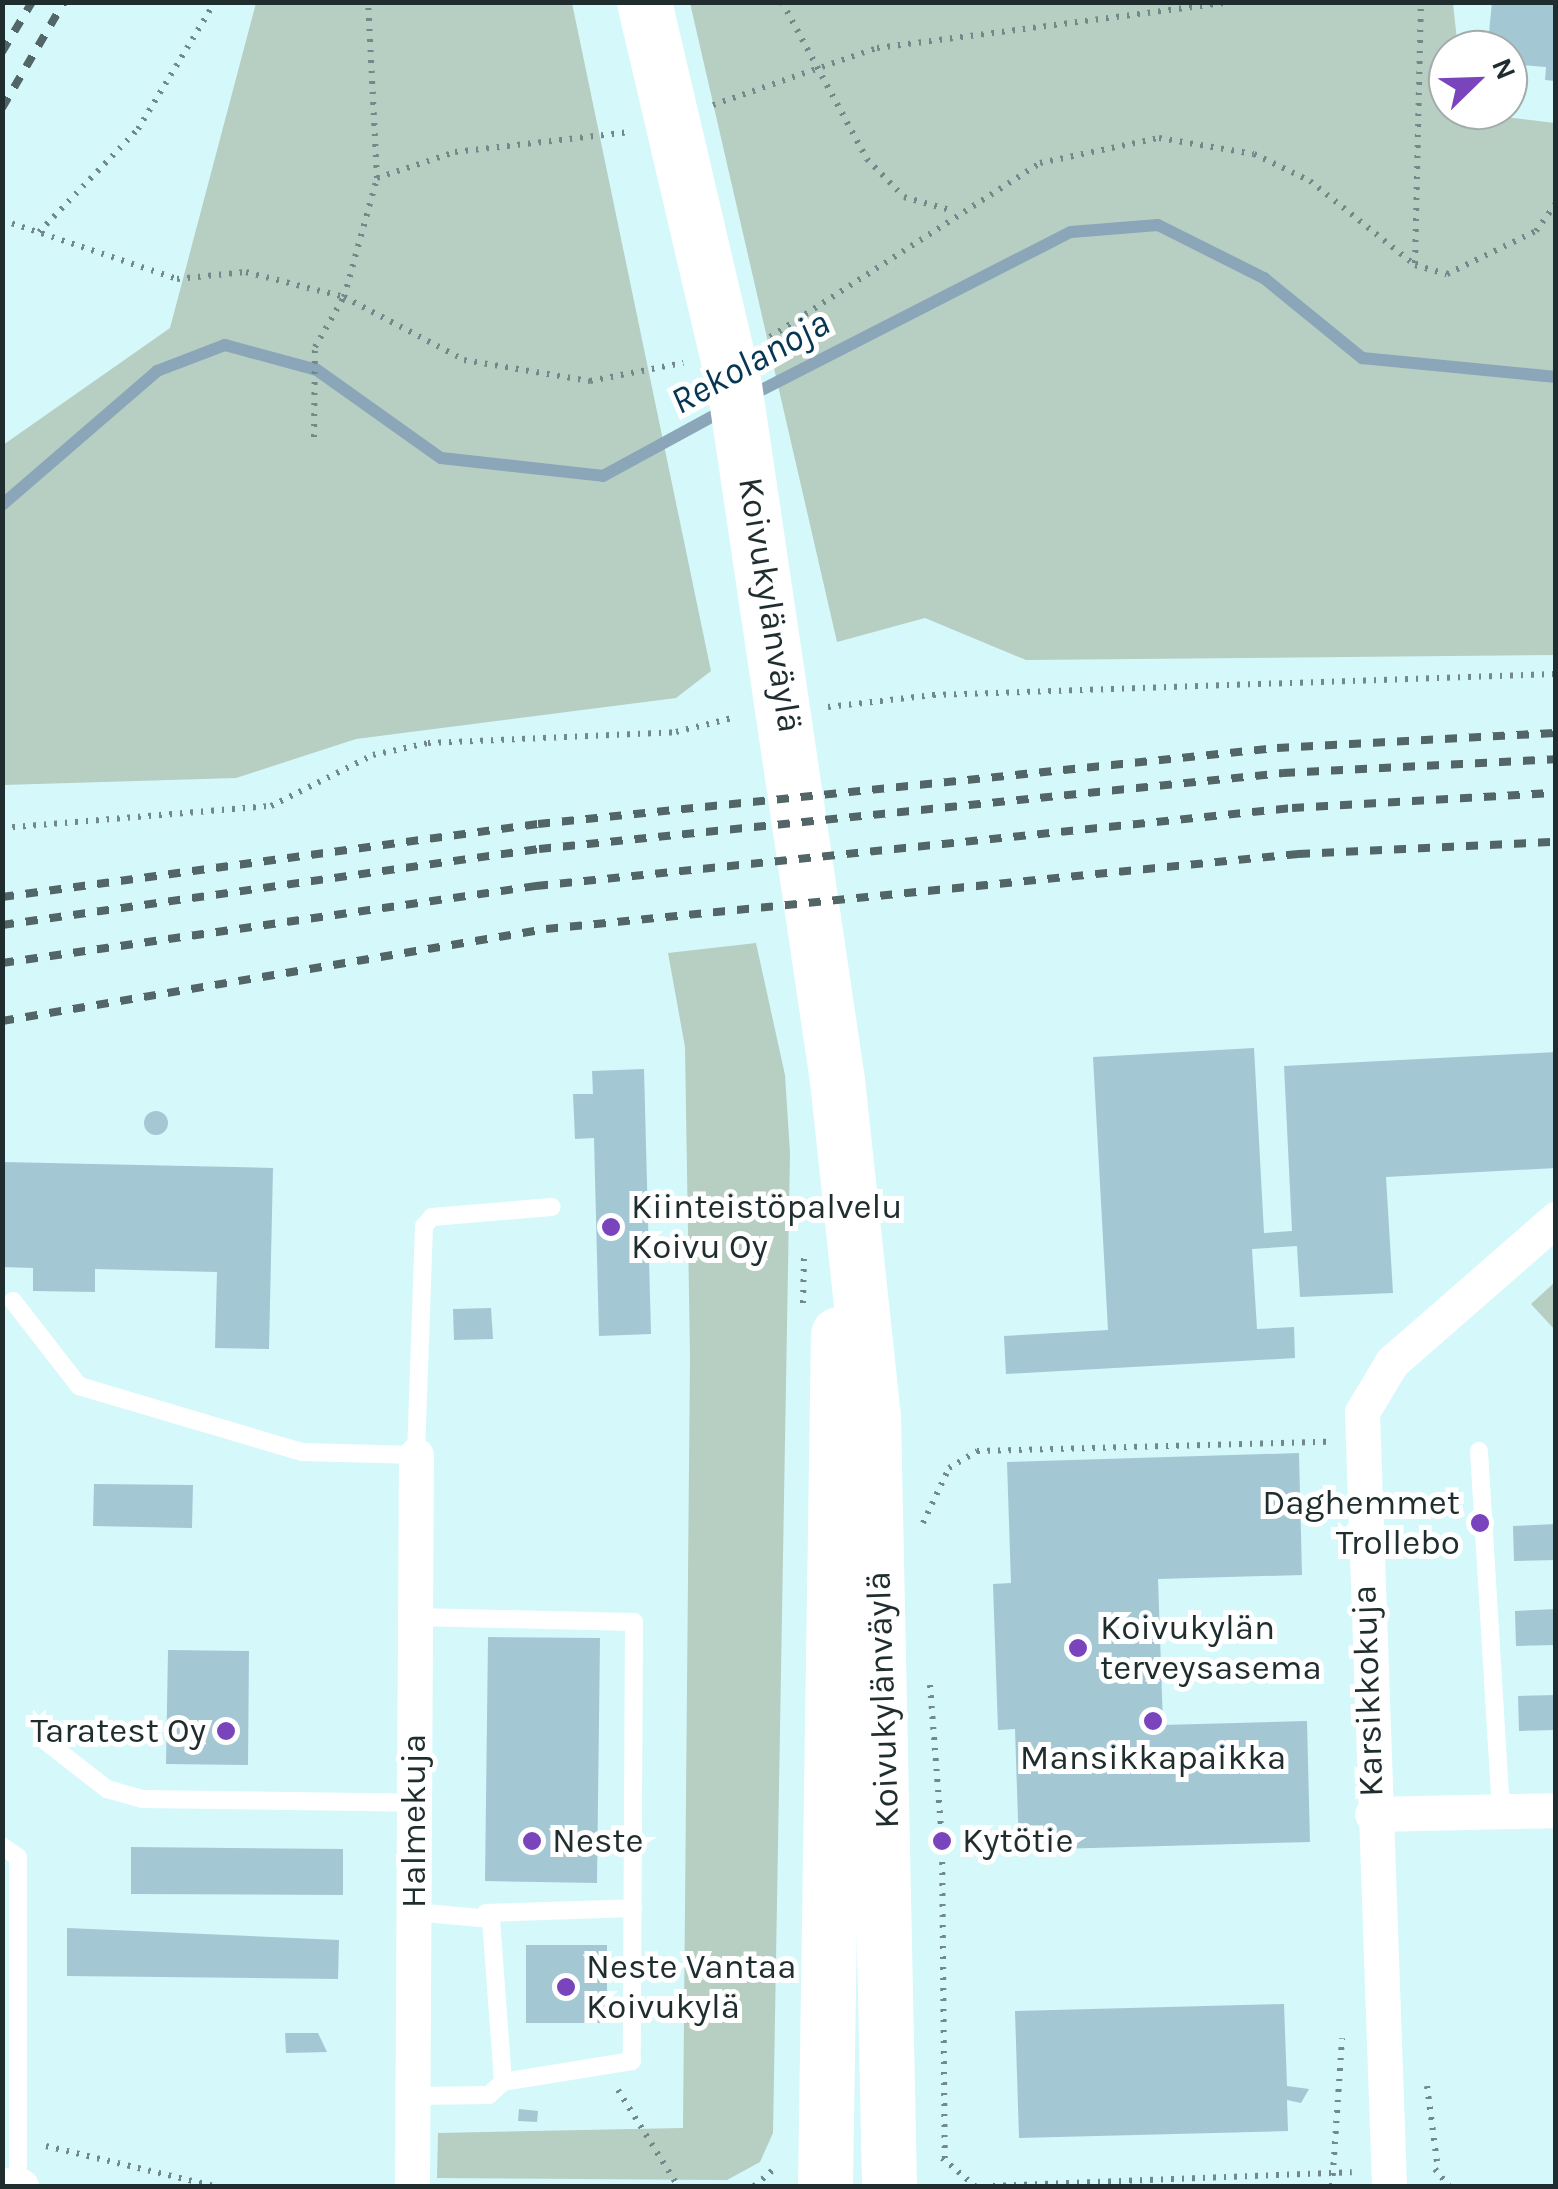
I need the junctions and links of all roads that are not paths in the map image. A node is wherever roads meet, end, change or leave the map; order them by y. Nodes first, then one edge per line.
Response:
1 (652, 26) edge
2 (552, 1207) dead end
3 (847, 1216) junction
4 (1556, 1220) edge
5 (13, 1301) dead end
6 (1479, 1451) dead end
7 (416, 1456) junction
8 (415, 1617) junction
9 (44, 1740) dead end
10 (414, 1803) junction
11 (1556, 1810) edge
12 (1500, 1811) junction
13 (1372, 1814) junction
14 (2, 1846) edge
15 (633, 1908) junction
16 (414, 1912) junction
17 (486, 1913) junction
18 (503, 2082) junction
19 (413, 2096) junction
20 (1389, 2179) edge
21 (2, 2185) edge
22 (20, 2186) edge
23 (412, 2186) edge
24 (825, 2186) edge
25 (889, 2186) edge

1 - 3 main road, Koivukylänväylä
2 - 7 lane
3 - 24 main road, Koivukylänväylä
3 - 25 main road, Koivukylänväylä
4 - 13 street, Karsikkokuja
5 - 7 lane
6 - 12 lane
7 - 8 street, Halmekuja
8 - 10 street, Halmekuja
8 - 15 lane
9 - 10 lane
10 - 16 street, Halmekuja
11 - 12 street
12 - 13 street
13 - 20 street, Karsikkokuja
14 - 22 lane
15 - 17 lane
15 - 18 lane
16 - 17 lane
16 - 19 street, Halmekuja
17 - 18 lane
18 - 19 lane
19 - 23 street, Halmekuja
21 - 22 street

